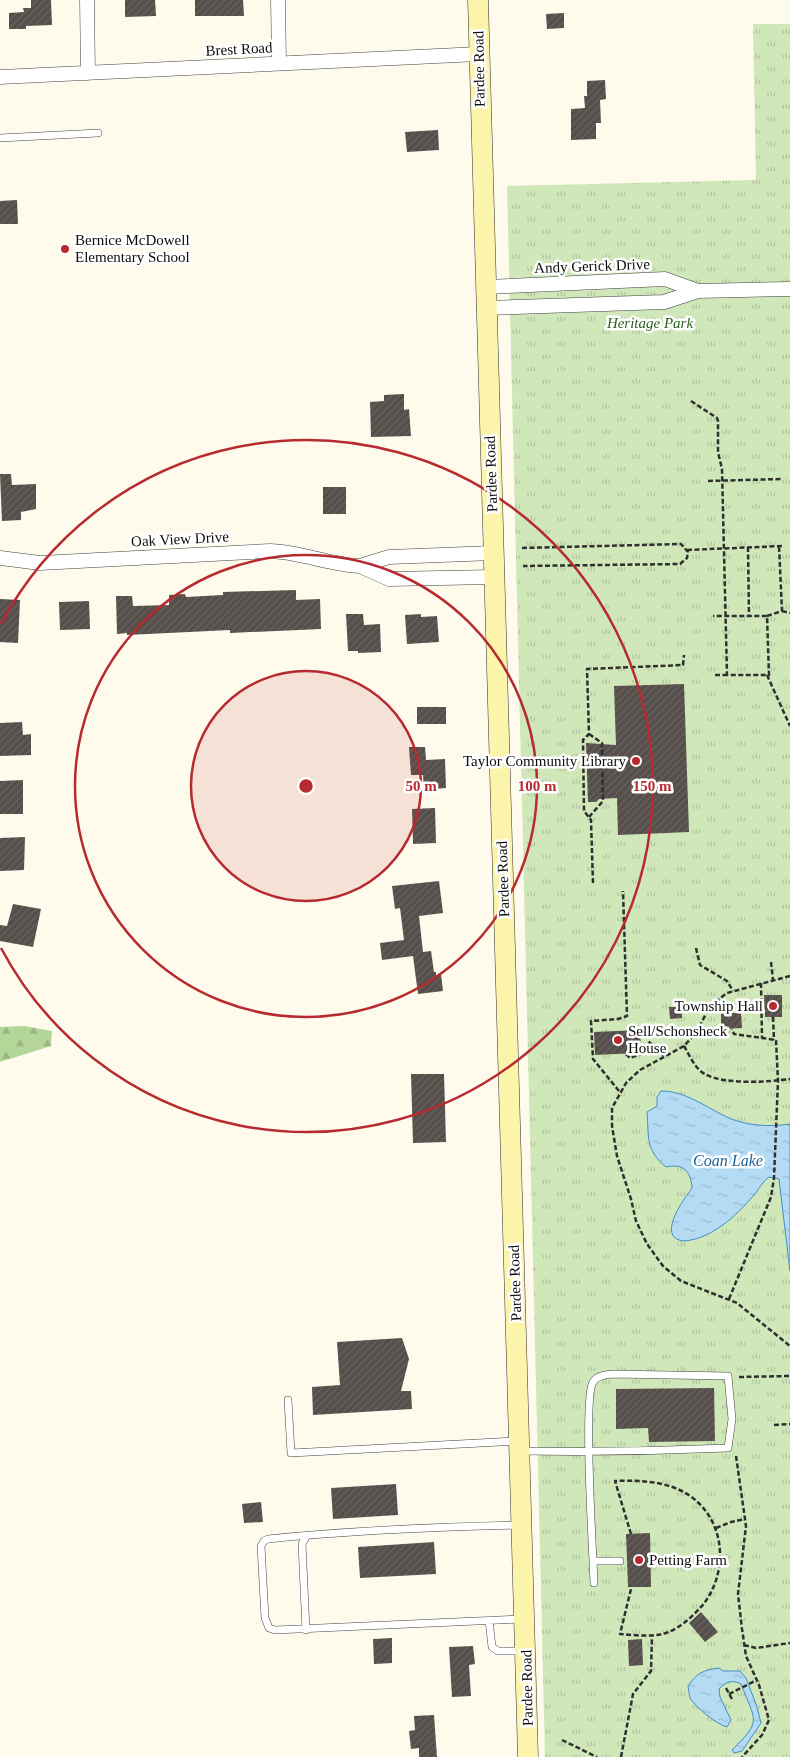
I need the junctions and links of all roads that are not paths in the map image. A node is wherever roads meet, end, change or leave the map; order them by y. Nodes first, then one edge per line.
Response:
1 (87, 0) edge
2 (278, 0) edge
3 (478, 0) edge
4 (479, 54) junction
5 (279, 63) junction
6 (88, 73) junction
7 (0, 77) edge
8 (98, 133) dead end
9 (0, 138) edge
10 (485, 286) junction
11 (790, 289) edge
12 (698, 291) junction
13 (486, 308) junction
14 (493, 553) junction
15 (0, 558) edge
16 (360, 566) junction
17 (493, 577) junction
18 (288, 1400) dead end
19 (520, 1446) junction
20 (590, 1450) junction
21 (523, 1525) junction
22 (307, 1535) junction
23 (620, 1560) dead end
24 (593, 1561) junction
25 (594, 1583) dead end
26 (526, 1619) junction
27 (489, 1620) junction
28 (306, 1630) junction
29 (526, 1651) junction
30 (528, 1757) edge

1 - 6 street
2 - 5 street
3 - 4 main road, Pardee Road
4 - 5 street, Brest Road
4 - 10 main road, Pardee Road
5 - 6 street, Brest Road
6 - 7 street, Brest Road
8 - 9 lane
10 - 12 street, Andy Gerick Drive
10 - 13 main road, Pardee Road
11 - 12 street, Andy Gerick Drive
12 - 13 street, Andy Gerick Drive
13 - 14 main road, Pardee Road
14 - 16 street, Oak View Drive
14 - 17 main road, Pardee Road
15 - 16 street, Oak View Drive
16 - 17 street, Oak View Drive
17 - 19 main road, Pardee Road
18 - 19 lane
19 - 20 lane
19 - 21 main road, Pardee Road
20 - 20 lane
20 - 24 lane
21 - 22 lane
21 - 26 main road, Pardee Road
22 - 28 lane
22 - 28 lane
23 - 24 lane
24 - 25 lane
26 - 27 lane
26 - 29 main road, Pardee Road
27 - 28 lane
27 - 29 lane
29 - 30 main road, Pardee Road

